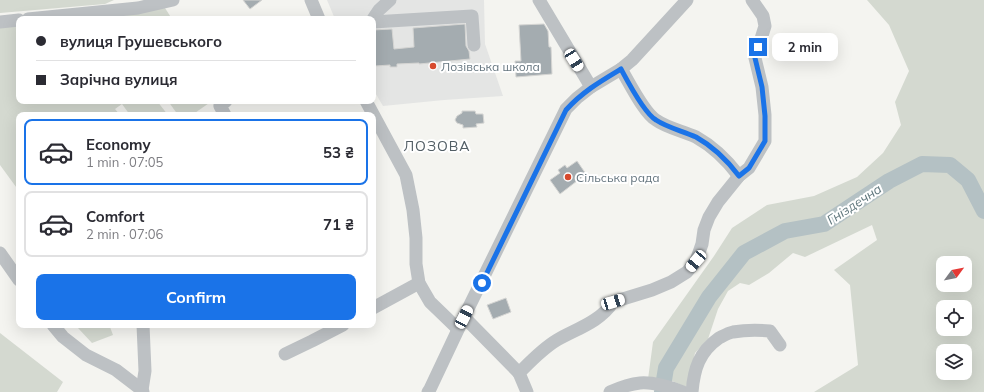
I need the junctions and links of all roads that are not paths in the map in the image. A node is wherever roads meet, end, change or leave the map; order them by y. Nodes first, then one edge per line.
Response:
1 (173, 0) edge
2 (311, 0) edge
3 (390, 0) edge
4 (539, 0) edge
5 (687, 0) edge
6 (752, 0) edge
7 (58, 16) edge
8 (318, 16) edge
9 (376, 16) edge
10 (16, 20) edge
11 (376, 21) edge
12 (0, 22) edge
13 (474, 45) dead end
14 (621, 69) junction
15 (591, 87) junction
16 (376, 120) edge
17 (739, 176) junction
18 (0, 254) edge
19 (16, 276) edge
20 (419, 283) junction
21 (376, 306) edge
22 (464, 317) junction
23 (56, 328) edge
24 (143, 328) edge
25 (337, 328) edge
26 (458, 329) junction
27 (780, 345) dead end
28 (284, 354) dead end
29 (519, 373) junction
30 (678, 390) edge
31 (142, 391) edge
32 (431, 391) edge
33 (527, 392) edge
34 (610, 392) edge
35 (692, 392) edge

1 - 7 street
2 - 8 street
3 - 9 street
4 - 15 street
5 - 14 street
6 - 17 street
10 - 12 street
11 - 13 street
14 - 15 street
14 - 17 street
15 - 22 street
16 - 20 street
17 - 29 street
18 - 19 street
20 - 21 street
20 - 26 street
22 - 26 street
22 - 29 street
23 - 31 street
24 - 31 street
25 - 28 street
26 - 32 street
27 - 35 street
29 - 33 street
30 - 34 street

